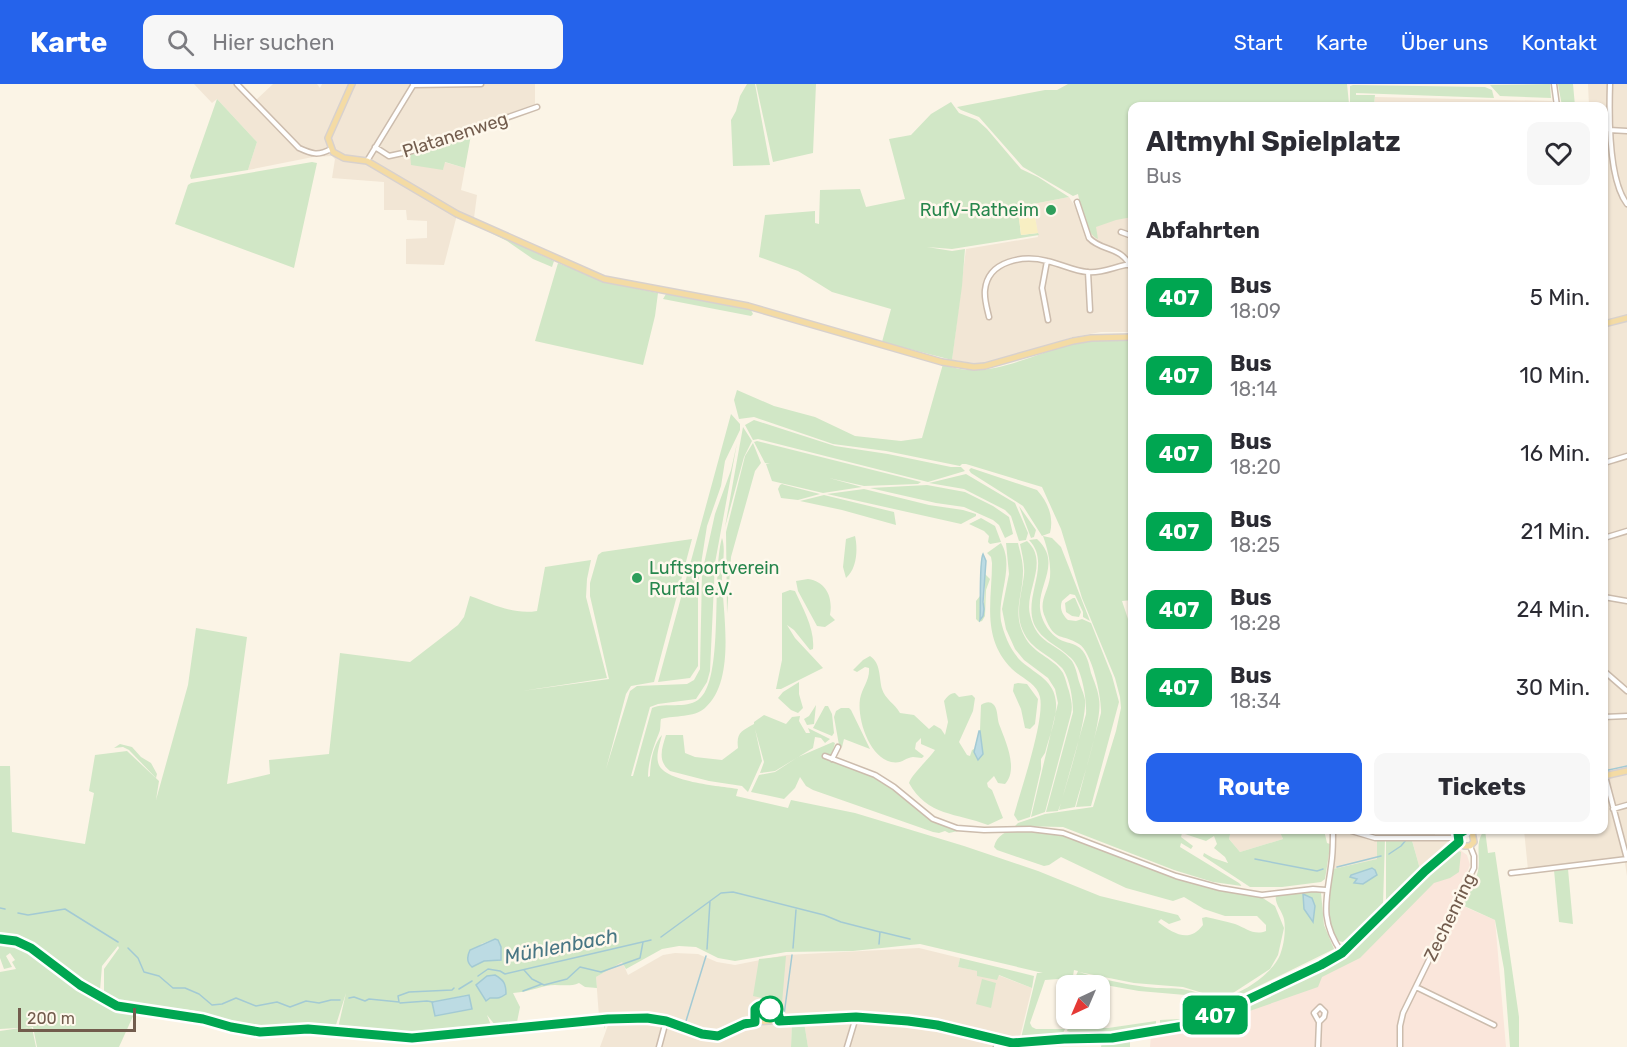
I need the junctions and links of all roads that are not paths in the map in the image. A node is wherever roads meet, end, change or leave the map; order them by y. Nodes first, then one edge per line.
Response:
1 (237, 84) edge
2 (352, 84) edge
3 (413, 84) edge
4 (478, 84) edge
5 (1554, 84) edge
6 (1610, 84) edge
7 (1556, 102) edge
8 (537, 107) dead end
9 (1609, 130) junction
10 (1627, 131) edge
11 (375, 147) junction
12 (331, 150) junction
13 (367, 161) junction
14 (1077, 202) dead end
15 (1627, 204) edge
16 (1121, 232) dead end
17 (1128, 235) edge
18 (1128, 260) edge
19 (1047, 261) junction
20 (1128, 266) edge
21 (1088, 272) junction
22 (1090, 310) dead end
23 (989, 317) dead end
24 (1627, 318) edge
25 (1048, 320) dead end
26 (1608, 323) edge
27 (1128, 337) edge
28 (1627, 456) edge
29 (1608, 462) edge
30 (1627, 531) edge
31 (1608, 537) edge
32 (1608, 598) edge
33 (1627, 601) edge
34 (1608, 674) edge
35 (1627, 684) edge
36 (1626, 690) edge
37 (1627, 716) edge
38 (1608, 717) edge
39 (838, 747) dead end
40 (825, 756) dead end
41 (832, 759) junction
42 (1627, 771) edge
43 (1608, 775) edge
44 (1608, 791) edge
45 (1627, 805) edge
46 (1613, 810) junction
47 (1333, 834) edge
48 (1362, 834) edge
49 (1463, 834) edge
50 (1470, 834) edge
51 (1458, 840) junction
52 (1470, 846) junction
53 (1627, 859) edge
54 (1511, 873) dead end
55 (1326, 890) junction
56 (0, 939) edge
57 (1342, 953) junction
58 (1416, 987) junction
59 (856, 1017) junction
60 (666, 1021) junction
61 (779, 1021) junction
62 (755, 1022) junction
63 (1319, 1022) dead end
64 (1494, 1025) dead end
65 (998, 1044) edge
66 (659, 1047) edge
67 (847, 1047) edge
68 (1318, 1047) edge
69 (1400, 1047) edge

1 - 12 street
2 - 12 main road
3 - 4 street
3 - 11 street
5 - 7 street
6 - 9 street
8 - 11 street, Platanenweg
9 - 10 street
9 - 15 street
11 - 13 street
12 - 13 main road
13 - 27 main road
14 - 18 street
16 - 17 street
19 - 21 street
19 - 23 street
19 - 25 street
20 - 21 street
21 - 22 street
24 - 26 main road
28 - 29 street
30 - 31 street
32 - 33 street
34 - 36 street
35 - 36 street
37 - 38 street
39 - 41 street
40 - 41 street
41 - 55 street
42 - 43 main road
44 - 46 street
45 - 46 street
46 - 53 street
47 - 55 street
48 - 51 street
49 - 51 main road
50 - 52 main road
51 - 52 main road
51 - 57 main road
52 - 58 street, Zechenring
53 - 54 street
55 - 57 street
56 - 60 main road
57 - 65 main road
58 - 64 street
58 - 69 street, Zechenring
59 - 61 main road
59 - 65 main road
59 - 67 street
60 - 62 main road
60 - 66 street
61 - 62 main road
61 - 62 street
63 - 68 street

